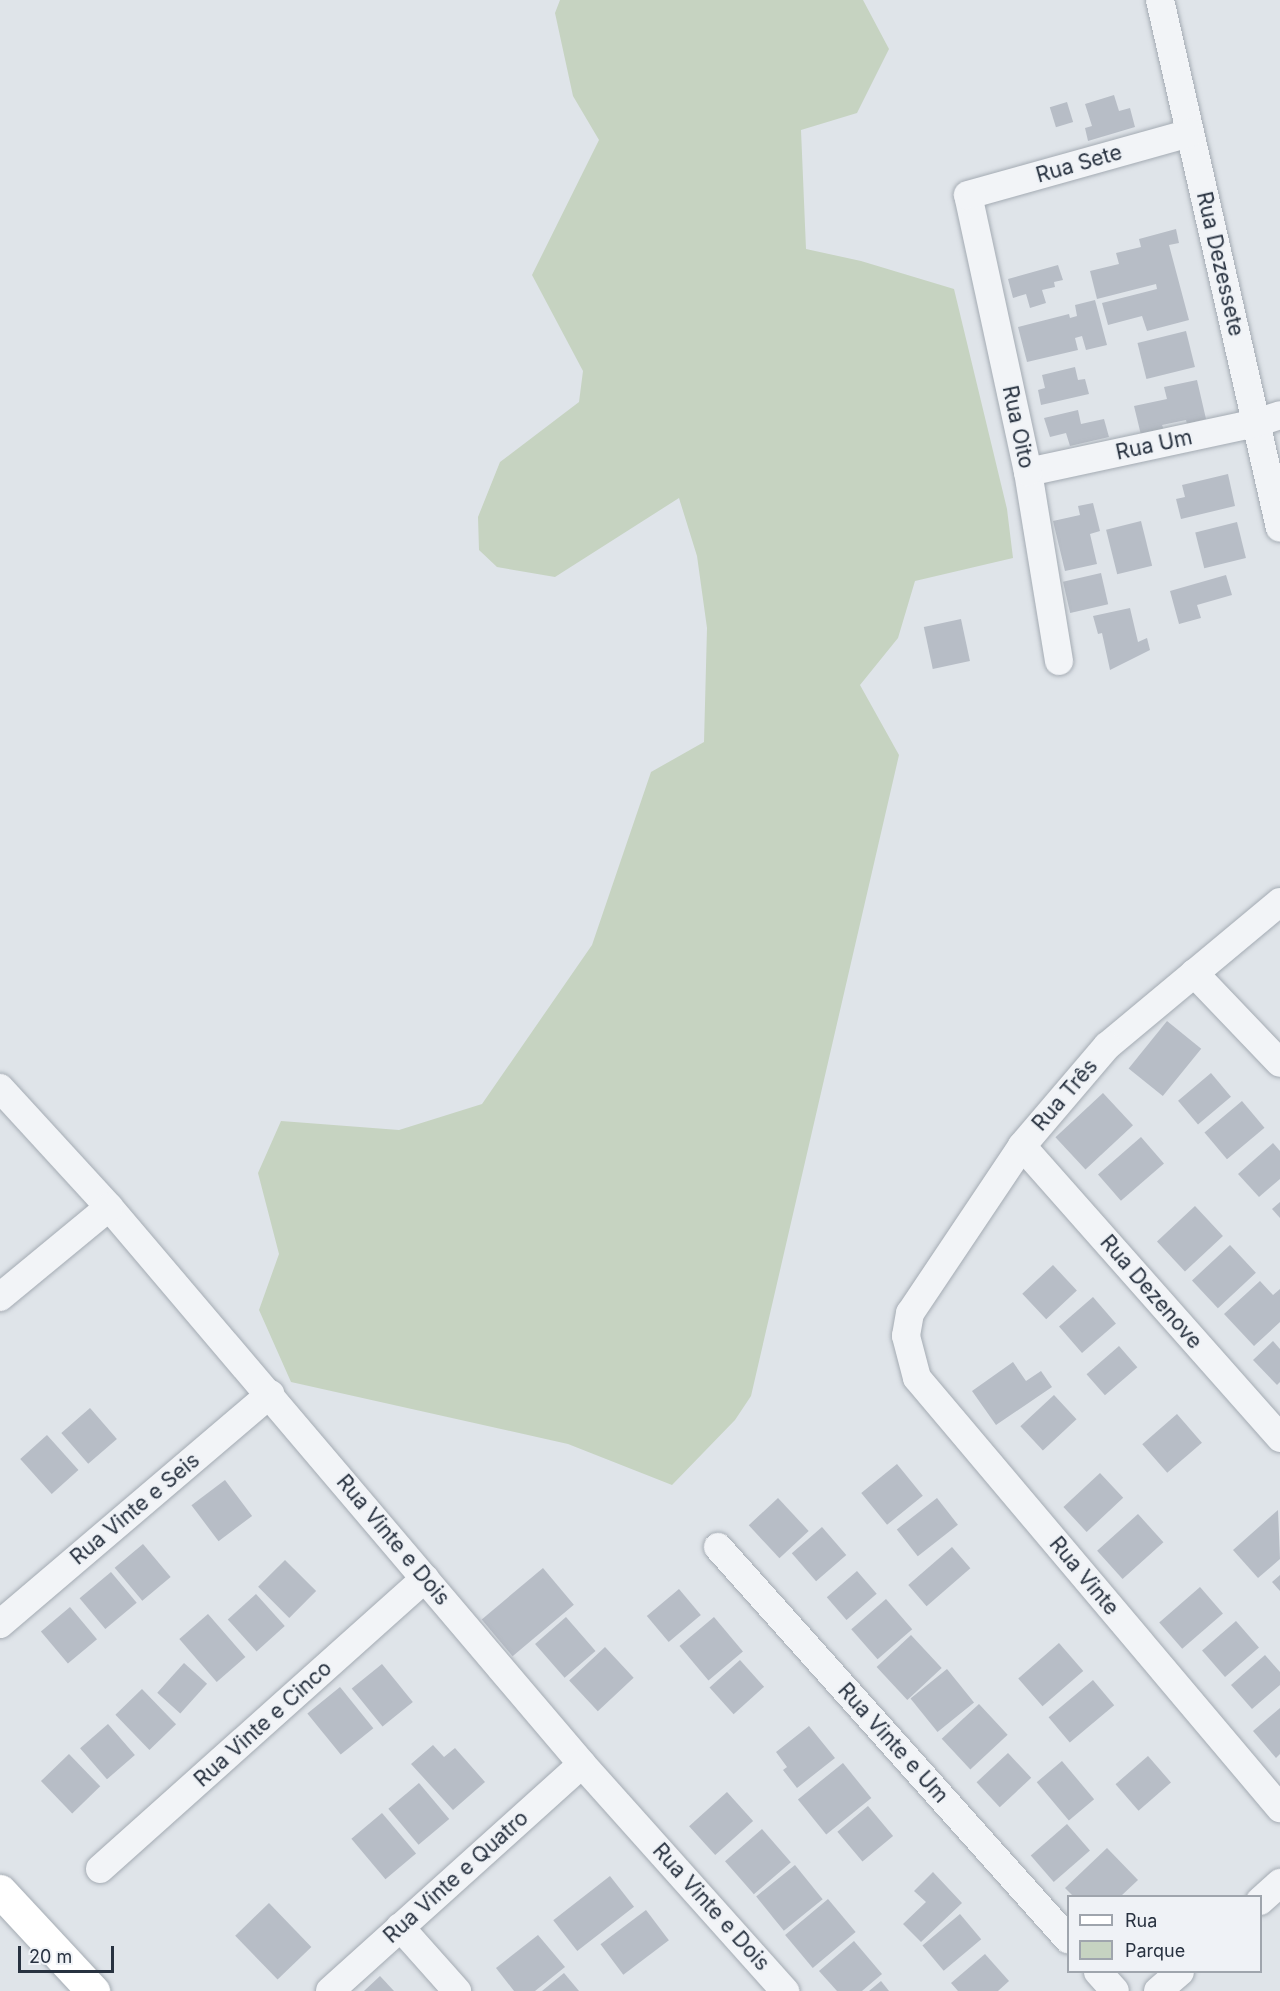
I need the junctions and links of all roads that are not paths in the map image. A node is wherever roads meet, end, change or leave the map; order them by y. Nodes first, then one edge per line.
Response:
1 (1160, 0) edge
2 (1190, 133) junction
3 (968, 195) joint
4 (1268, 419) edge
5 (1028, 472) junction
6 (1280, 528) edge
7 (1059, 661) dead end
8 (1280, 902) edge
9 (1194, 973) junction
10 (1280, 1063) edge
11 (0, 1088) edge
12 (1022, 1146) junction
13 (109, 1207) junction
14 (0, 1297) edge
15 (906, 1335) joint
16 (270, 1394) junction
17 (1280, 1438) edge
18 (718, 1547) dead end
19 (425, 1578) junction
20 (0, 1624) edge
21 (582, 1764) junction
22 (1280, 1808) edge
23 (100, 1869) dead end
24 (1280, 1883) edge
25 (0, 1891) edge
26 (1262, 1899) edge
27 (400, 1927) junction
28 (1067, 1938) edge
29 (1100, 1973) edge
30 (1178, 1973) edge
31 (93, 1991) edge
32 (330, 1991) edge
33 (457, 1991) edge
34 (785, 1991) edge
35 (1115, 1991) edge
36 (1158, 1991) edge

1 - 2 street, Rua Dezessete
2 - 3 street, Rua Sete
2 - 4 street, Rua Dezessete
3 - 5 street, Rua Oito
4 - 5 street, Rua Um
4 - 6 street, Rua Dezessete
5 - 7 street, Rua Oito
8 - 9 street, Rua Três
9 - 10 street
9 - 12 street, Rua Três
11 - 13 street, Rua Vinte e Dois
12 - 15 street, Rua Três
12 - 17 street, Rua Dezenove
13 - 14 street
13 - 16 street, Rua Vinte e Dois
15 - 22 street, Rua Vinte
16 - 19 street, Rua Vinte e Dois
16 - 20 street, Rua Vinte e Seis
18 - 28 street, Rua Vinte e Um
19 - 21 street, Rua Vinte e Dois
19 - 23 street, Rua Vinte e Cinco
21 - 27 street, Rua Vinte e Quatro
21 - 34 street, Rua Vinte e Dois
24 - 26 street
25 - 31 street
27 - 32 street, Rua Vinte e Quatro
27 - 33 street
29 - 35 street
30 - 36 street

